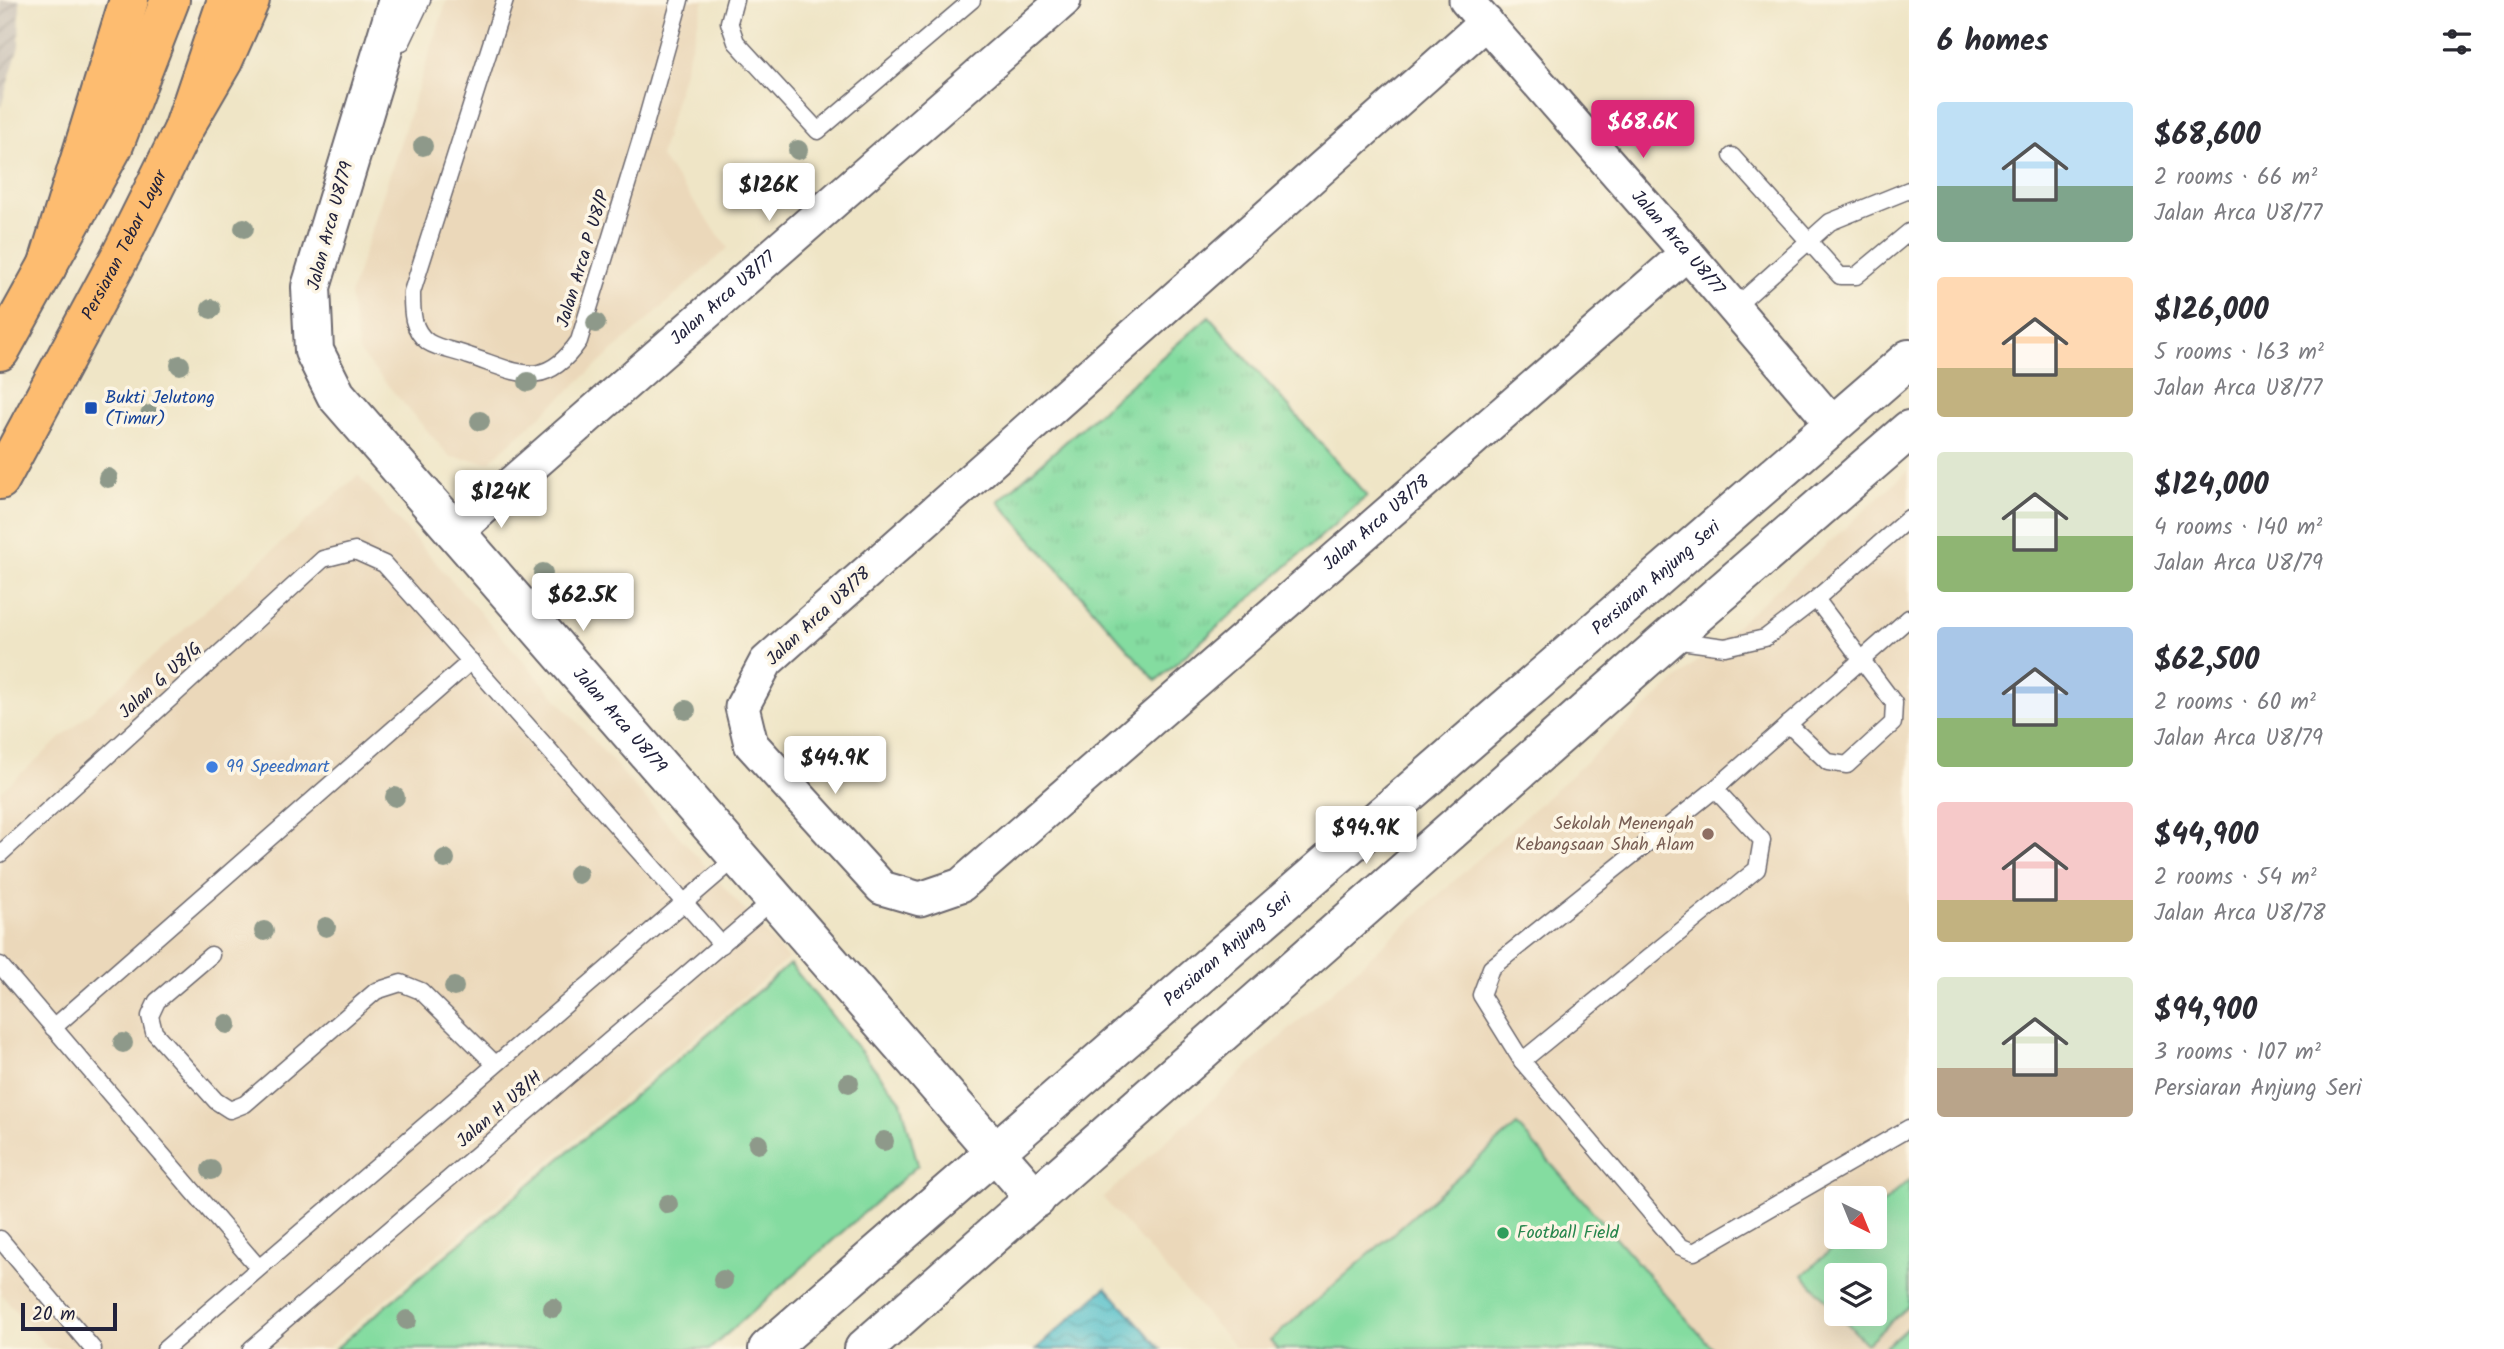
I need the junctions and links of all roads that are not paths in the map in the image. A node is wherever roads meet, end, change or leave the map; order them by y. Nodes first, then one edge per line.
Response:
1 (129, 0) edge
2 (170, 0) edge
3 (227, 0) edge
4 (250, 0) edge
5 (398, 0) edge
6 (422, 0) edge
7 (505, 0) edge
8 (680, 0) edge
9 (735, 0) edge
10 (972, 0) edge
11 (1064, 0) edge
12 (1476, 11) edge
13 (373, 78) junction
14 (183, 130) junction
15 (1732, 156) dead end
16 (1909, 190) edge
17 (1909, 232) edge
18 (1808, 242) junction
19 (1687, 253) junction
20 (47, 267) junction
21 (1734, 308) junction
22 (0, 351) edge
23 (1909, 359) edge
24 (1833, 425) junction
25 (1909, 430) edge
26 (0, 480) edge
27 (1909, 518) edge
28 (456, 532) junction
29 (1816, 598) junction
30 (1909, 618) edge
31 (1667, 640) junction
32 (1864, 660) junction
33 (471, 661) junction
34 (1788, 724) junction
35 (1715, 789) junction
36 (0, 854) edge
37 (736, 858) junction
38 (773, 900) junction
39 (686, 902) junction
40 (722, 945) junction
41 (211, 955) dead end
42 (0, 965) edge
43 (53, 1028) junction
44 (1522, 1061) junction
45 (495, 1064) junction
46 (1909, 1128) edge
47 (994, 1152) junction
48 (1036, 1199) junction
49 (0, 1239) edge
50 (258, 1267) junction
51 (93, 1349) edge
52 (165, 1349) edge
53 (251, 1349) edge
54 (768, 1349) edge
55 (864, 1349) edge

1 - 20 main road
2 - 20 main road
3 - 14 main road, Persiaran Tebar Layar
4 - 14 main road
5 - 13 street, Jalan Arca U8/79
6 - 13 lane
7 - 8 lane, Jalan Arca P U8/P
9 - 10 lane
11 - 28 street, Jalan Arca U8/77
12 - 19 street, Jalan Arca U8/77
12 - 19 street, Jalan Arca U8/78
13 - 28 street, Jalan Arca U8/79
14 - 26 main road, Persiaran Tebar Layar
15 - 18 lane
16 - 18 lane
17 - 18 lane
18 - 21 lane
19 - 21 street, Jalan Arca U8/77
20 - 22 main road
21 - 24 street, Jalan Arca U8/77
23 - 24 street, Persiaran Anjung Seri
24 - 47 street, Persiaran Anjung Seri
25 - 31 street
27 - 29 lane
28 - 37 street, Jalan Arca U8/79
29 - 31 lane
29 - 32 lane
30 - 32 lane
31 - 48 street
32 - 34 lane
32 - 34 lane
33 - 36 lane, Jalan G U8/G
33 - 39 lane
33 - 43 lane
34 - 35 lane
35 - 44 lane
35 - 44 lane
37 - 38 street, Jalan Arca U8/79
37 - 39 lane
38 - 40 lane, Jalan H U8/H
38 - 47 street, Jalan Arca U8/79
39 - 40 lane
39 - 45 lane
40 - 53 lane, Jalan H U8/H
41 - 45 lane
42 - 43 lane
43 - 50 lane
44 - 46 lane
45 - 50 lane
47 - 48 street, Jalan Arca U8/79
47 - 54 street, Persiaran Anjung Seri
48 - 55 street
49 - 51 lane
50 - 52 lane

